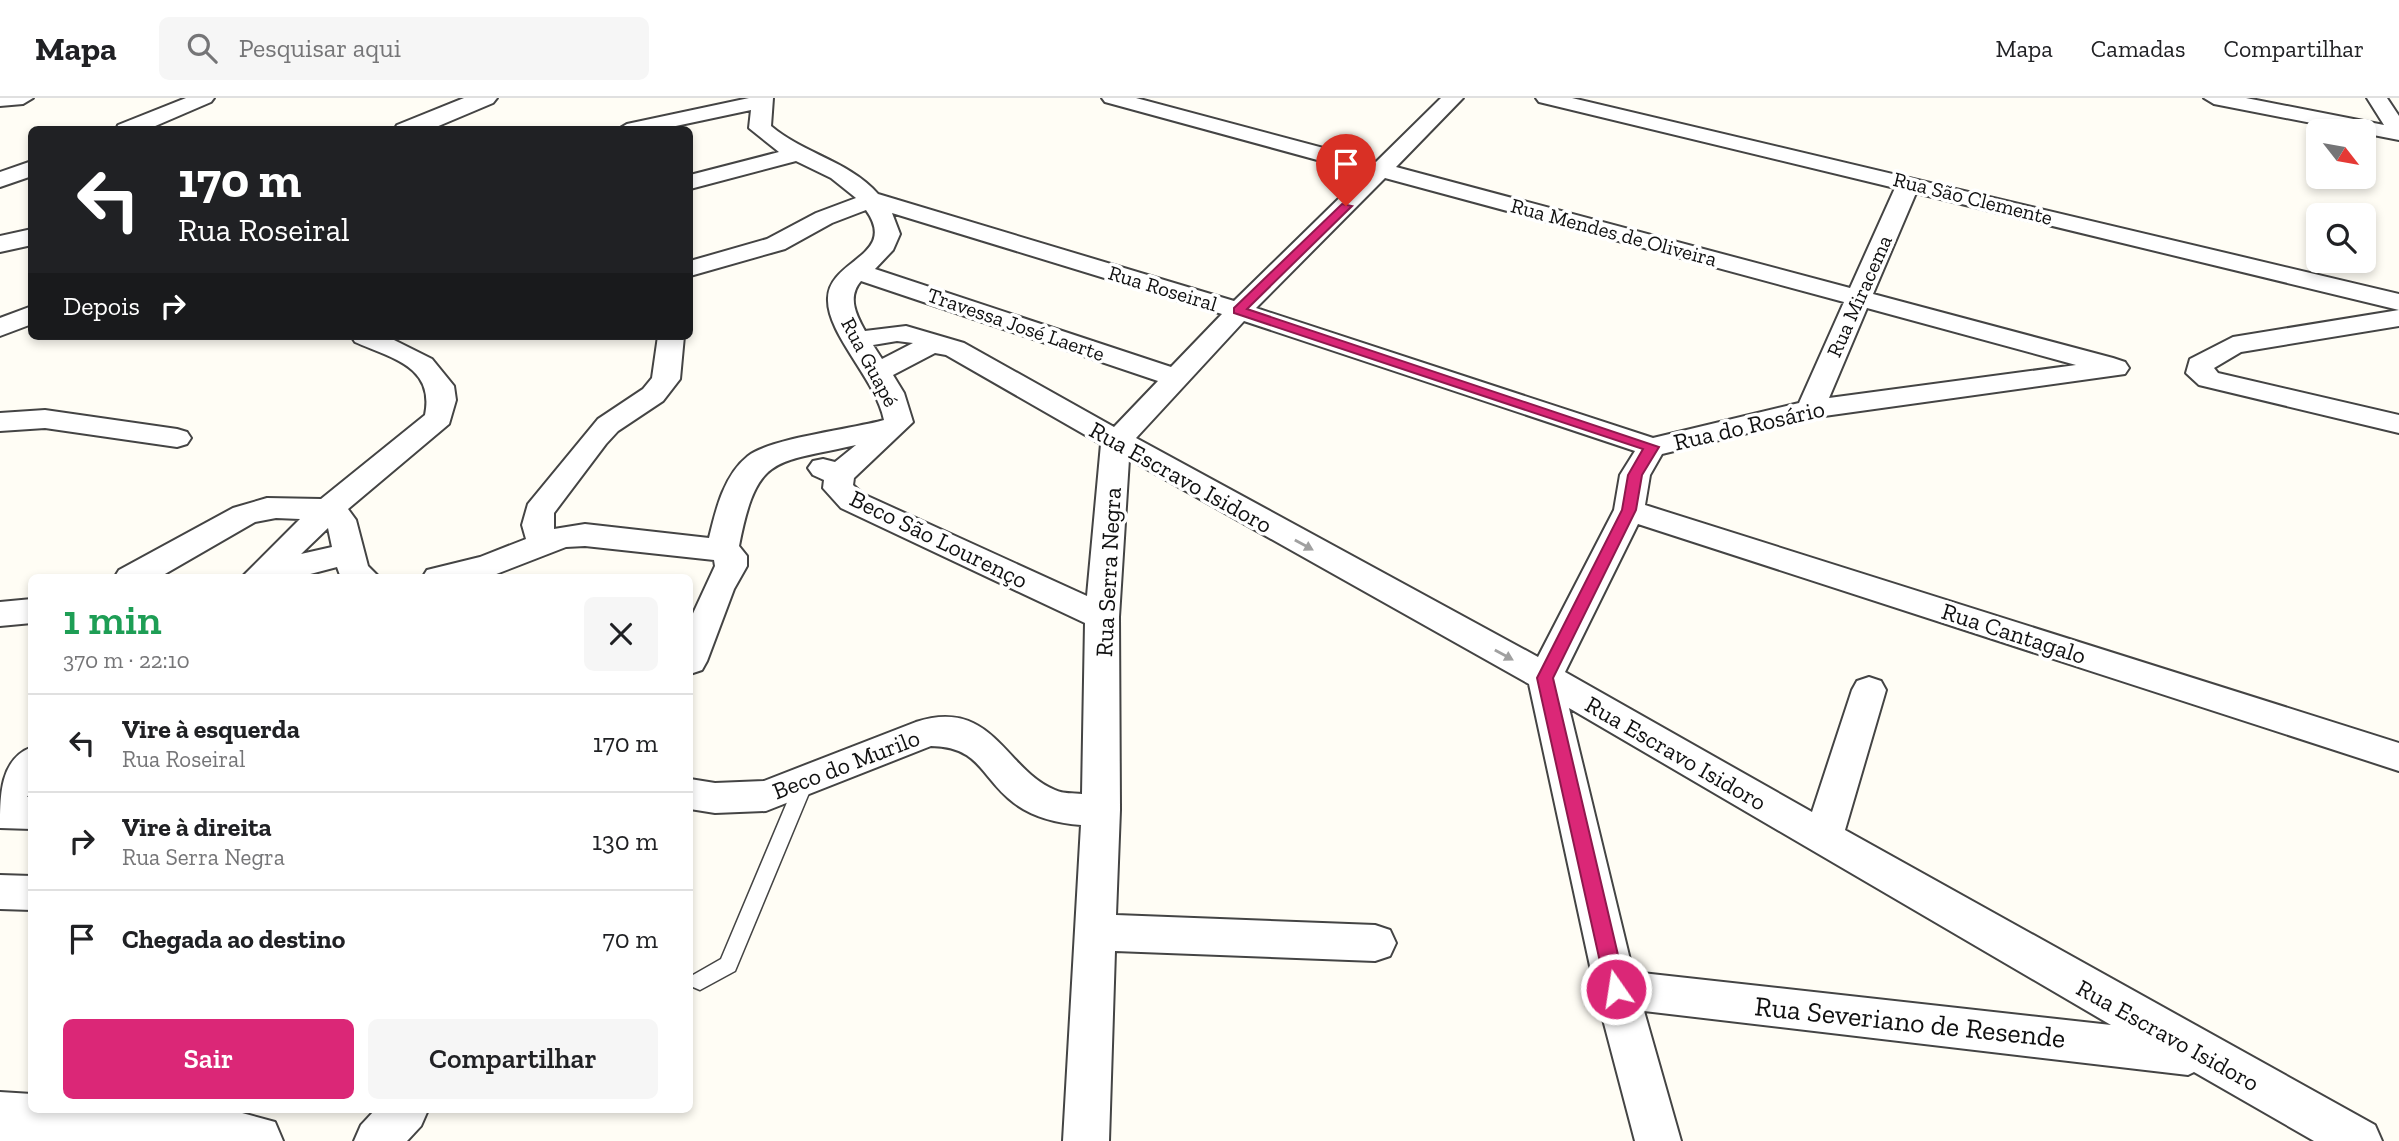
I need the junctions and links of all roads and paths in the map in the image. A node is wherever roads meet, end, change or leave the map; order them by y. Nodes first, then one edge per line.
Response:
1 (23, 98) edge
2 (204, 98) edge
3 (485, 98) edge
4 (1453, 98) edge
5 (1546, 98) edge
6 (2214, 98) edge
7 (2290, 98) edge
8 (2377, 98) edge
9 (0, 100) edge
10 (764, 100) edge
11 (1128, 100) edge
12 (136, 126) edge
13 (416, 126) edge
14 (645, 126) edge
15 (2394, 132) edge
16 (802, 153) junction
17 (28, 170) edge
18 (1382, 171) junction
19 (0, 180) edge
20 (693, 181) edge
21 (1909, 183) junction
22 (873, 200) junction
23 (28, 238) edge
24 (0, 244) edge
25 (693, 268) edge
26 (858, 271) junction
27 (1857, 296) junction
28 (2399, 302) edge
29 (1239, 311) junction
30 (28, 316) edge
31 (2399, 318) edge
32 (0, 328) edge
33 (372, 340) edge
34 (671, 340) edge
35 (859, 340) junction
36 (933, 344) junction
37 (2115, 368) joint
38 (877, 372) junction
39 (1174, 377) junction
40 (1810, 409) junction
41 (0, 422) edge
42 (2399, 424) edge
43 (897, 426) junction
44 (177, 438) dead end
45 (1116, 442) junction
46 (1652, 447) junction
47 (789, 452) junction
48 (839, 475) junction
49 (329, 509) junction
50 (1629, 510) junction
51 (542, 542) junction
52 (722, 550) junction
53 (357, 565) edge
54 (138, 574) edge
55 (261, 574) edge
56 (277, 574) edge
57 (455, 574) edge
58 (28, 611) edge
59 (0, 614) edge
60 (1102, 617) junction
61 (693, 653) edge
62 (1545, 678) junction
63 (1869, 690) dead end
64 (2399, 757) edge
65 (28, 766) edge
66 (805, 781) junction
67 (693, 794) edge
68 (0, 805) edge
69 (1101, 810) junction
70 (0, 812) edge
71 (28, 813) edge
72 (1823, 838) junction
73 (0, 892) edge
74 (28, 892) edge
75 (1095, 932) junction
76 (1375, 943) dead end
77 (700, 981) dead end
78 (1616, 989) junction
79 (2203, 1055) junction
80 (402, 1113) edge
81 (31, 1116) edge
82 (256, 1141) edge
83 (377, 1141) edge
84 (1086, 1141) edge
85 (1658, 1141) edge
86 (2359, 1141) edge

1 - 9 street
2 - 12 street
3 - 13 street
4 - 18 street
5 - 21 street, Rua São Clemente
6 - 15 street
7 - 15 street
8 - 15 street
10 - 14 street
10 - 16 street, Rua Guapé
11 - 18 street, Rua Mendes de Oliveira
16 - 20 street
16 - 22 street, Rua Guapé
17 - 19 street
18 - 27 street, Rua Mendes de Oliveira
18 - 29 street
21 - 27 street, Rua Miracema
21 - 28 street, Rua São Clemente
22 - 25 street
22 - 26 street, Rua Guapé
22 - 29 street, Rua Roseiral
23 - 24 street
26 - 35 street, Rua Guapé
26 - 39 street, Travessa José Laerte
27 - 37 street, Rua Mendes de Oliveira
27 - 40 street, Rua Miracema
29 - 39 street
29 - 46 street, Rua Roseiral
30 - 32 street
31 - 42 street
33 - 49 street
34 - 51 street
35 - 36 street, Rua Escravo Isidoro
35 - 38 street, Rua Guapé
36 - 38 street
36 - 45 street, Rua Escravo Isidoro
37 - 40 street, Rua do Rosário
38 - 43 street, Rua Guapé
39 - 45 street
40 - 46 street, Rua do Rosário
41 - 44 street
43 - 47 street
43 - 48 street, Rua Guapé
45 - 60 street, Rua Serra Negra
45 -> 62 street, Rua Escravo Isidoro
46 - 50 street, Rua do Rosário
47 - 48 street, Beco São Lourenço
47 - 52 street
48 - 60 street, Beco São Lourenço
49 - 53 street
49 - 54 street
49 - 55 street
50 - 62 street, Rua do Rosário
50 - 64 street, Rua Cantagalo
51 - 52 street
51 - 57 street
52 - 61 street
53 - 56 street
58 - 59 street
60 - 69 street, Rua Serra Negra
62 - 72 street, Rua Escravo Isidoro
62 - 78 street
63 - 72 street
65 - 68 street
66 - 67 street, Beco do Murilo
66 - 69 street, Beco do Murilo
66 - 77 lane
69 - 75 street, Rua Serra Negra
70 - 71 street
72 - 79 street, Rua Escravo Isidoro
73 - 74 street
75 - 76 street
75 - 84 street, Rua Serra Negra
78 - 79 street, Rua Severiano de Resende
78 - 85 street
79 - 86 street, Rua Escravo Isidoro
80 - 83 street
81 - 82 street

